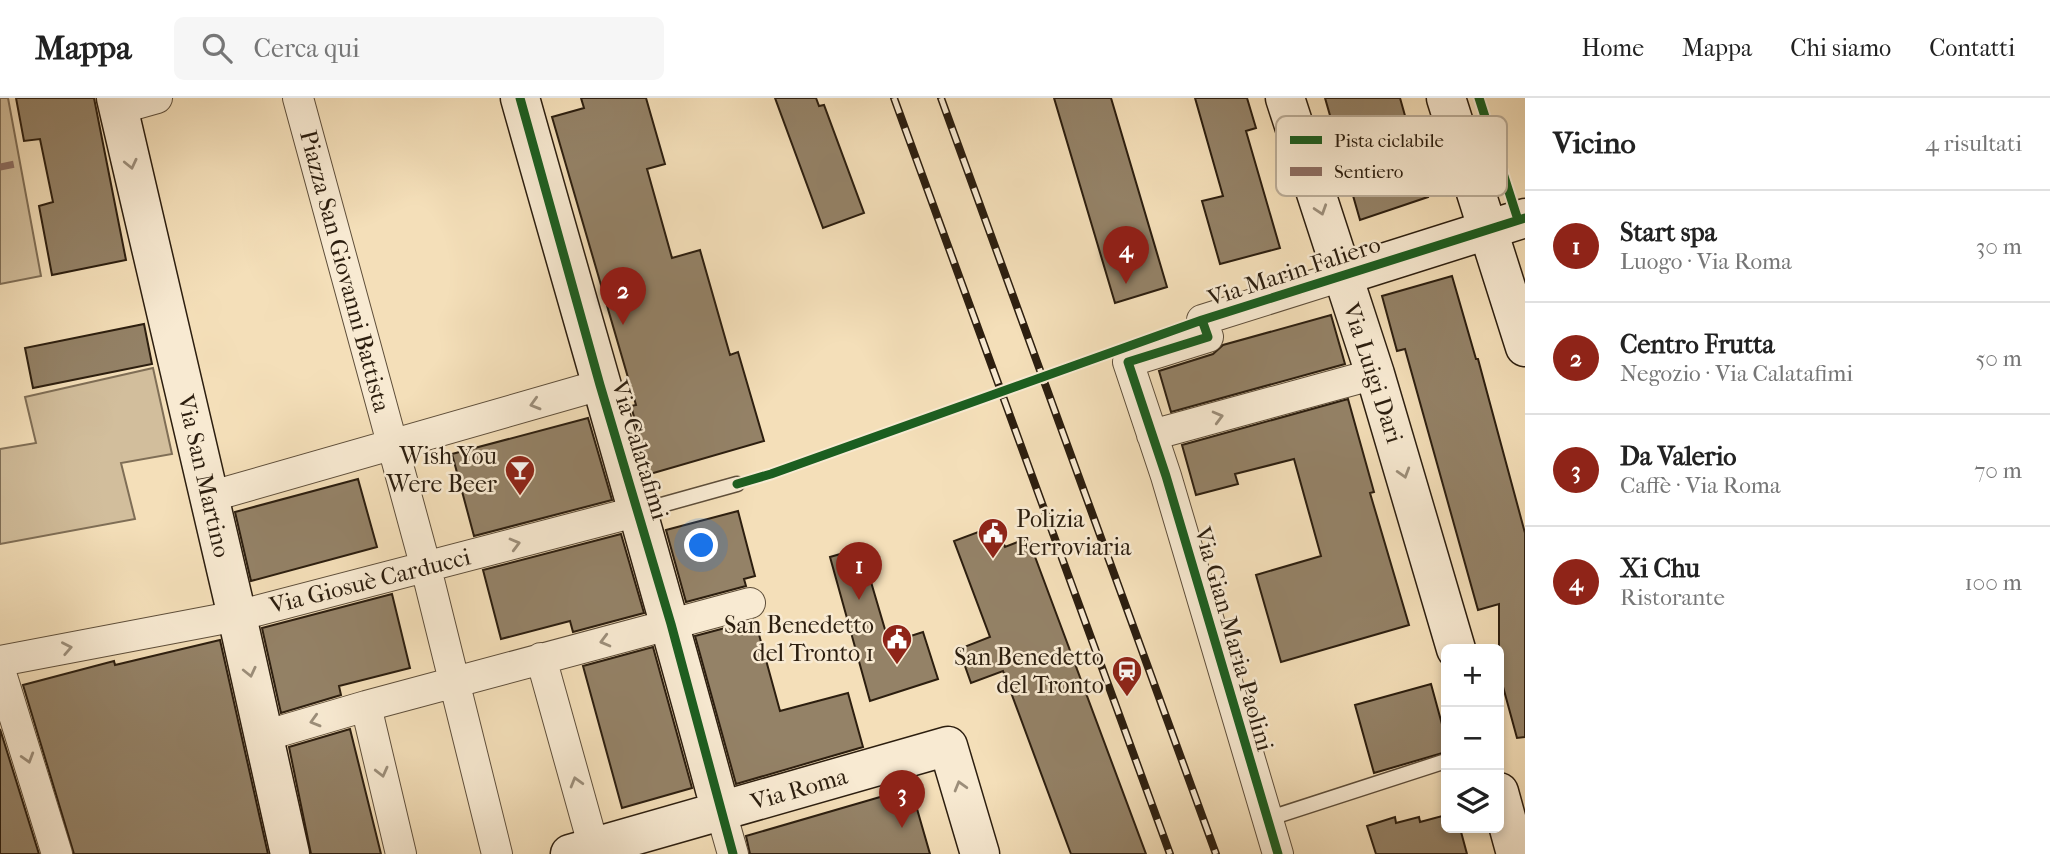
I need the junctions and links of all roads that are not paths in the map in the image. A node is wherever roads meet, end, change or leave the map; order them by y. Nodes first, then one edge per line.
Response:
1 (157, 98) edge
2 (298, 98) edge
3 (520, 98) edge
4 (1286, 98) edge
5 (1446, 98) edge
6 (117, 103) edge
7 (1292, 116) edge
8 (1452, 116) edge
9 (1317, 196) edge
10 (1477, 196) edge
11 (1525, 218) edge
12 (1488, 230) junction
13 (1342, 276) junction
14 (1525, 347) edge
15 (1374, 374) junction
16 (600, 384) junction
17 (1152, 435) junction
18 (392, 445) junction
19 (737, 484) dead end
20 (209, 497) junction
21 (639, 511) junction
22 (426, 568) junction
23 (750, 603) dead end
24 (237, 616) junction
25 (671, 624) junction
26 (1455, 644) edge
27 (541, 658) junction
28 (0, 661) edge
29 (0, 670) edge
30 (453, 682) junction
31 (366, 706) junction
32 (264, 736) junction
33 (1441, 763) edge
34 (1504, 810) edge
35 (722, 812) junction
36 (1267, 819) junction
37 (582, 851) edge
38 (57, 854) edge
39 (290, 854) edge
40 (401, 854) edge
41 (497, 854) edge
42 (733, 854) edge
43 (980, 854) edge
44 (1278, 854) edge
45 (1516, 854) edge

1 - 6 street
2 - 18 street, Piazza San Giovanni Battista
3 - 16 street, Via Calatafimi
4 -> 7 street, Via Luigi Dari
5 - 8 street
6 -> 20 street, Via San Martino
9 -> 13 street, Via Luigi Dari
10 - 12 street
11 - 12 street, Via Marin Faliero
12 - 13 street, Via Marin Faliero
12 - 14 street
13 - 15 street, Via Luigi Dari
13 - 17 street, Via Marin Faliero
17 -> 15 street
15 -> 26 street, Via Luigi Dari
16 -> 18 street, Piazza San Giovanni Battista
16 - 21 street, Via Calatafimi
17 - 36 street, Via Gian Maria Paolini
18 - 20 street, Piazza San Giovanni Battista
18 - 22 street, Piazza San Giovanni Battista
19 - 21 lane, Via Giosuè Carducci
20 - 24 street, Via San Martino
22 -> 21 street, Via Giosuè Carducci
21 - 25 street, Via Calatafimi
22 - 24 street, Via Giosuè Carducci
22 - 30 street, Piazza San Giovanni Battista
23 - 25 street
28 -> 24 street, Via Giosuè Carducci
24 -> 32 street, Via San Martino
25 -> 27 street
25 - 35 street, Via Calatafimi
27 - 30 street
37 -> 27 street
29 -> 38 street
30 - 31 street
30 - 41 street, Piazza San Giovanni Battista
31 -> 32 street
31 -> 40 street
32 - 39 street, Via San Martino
33 - 36 lane
34 - 45 street
35 - 37 street, Via Roma
35 - 42 street, Via Calatafimi
43 -> 35 street, Via Roma
36 - 44 street, Via Gian Maria Paolini

